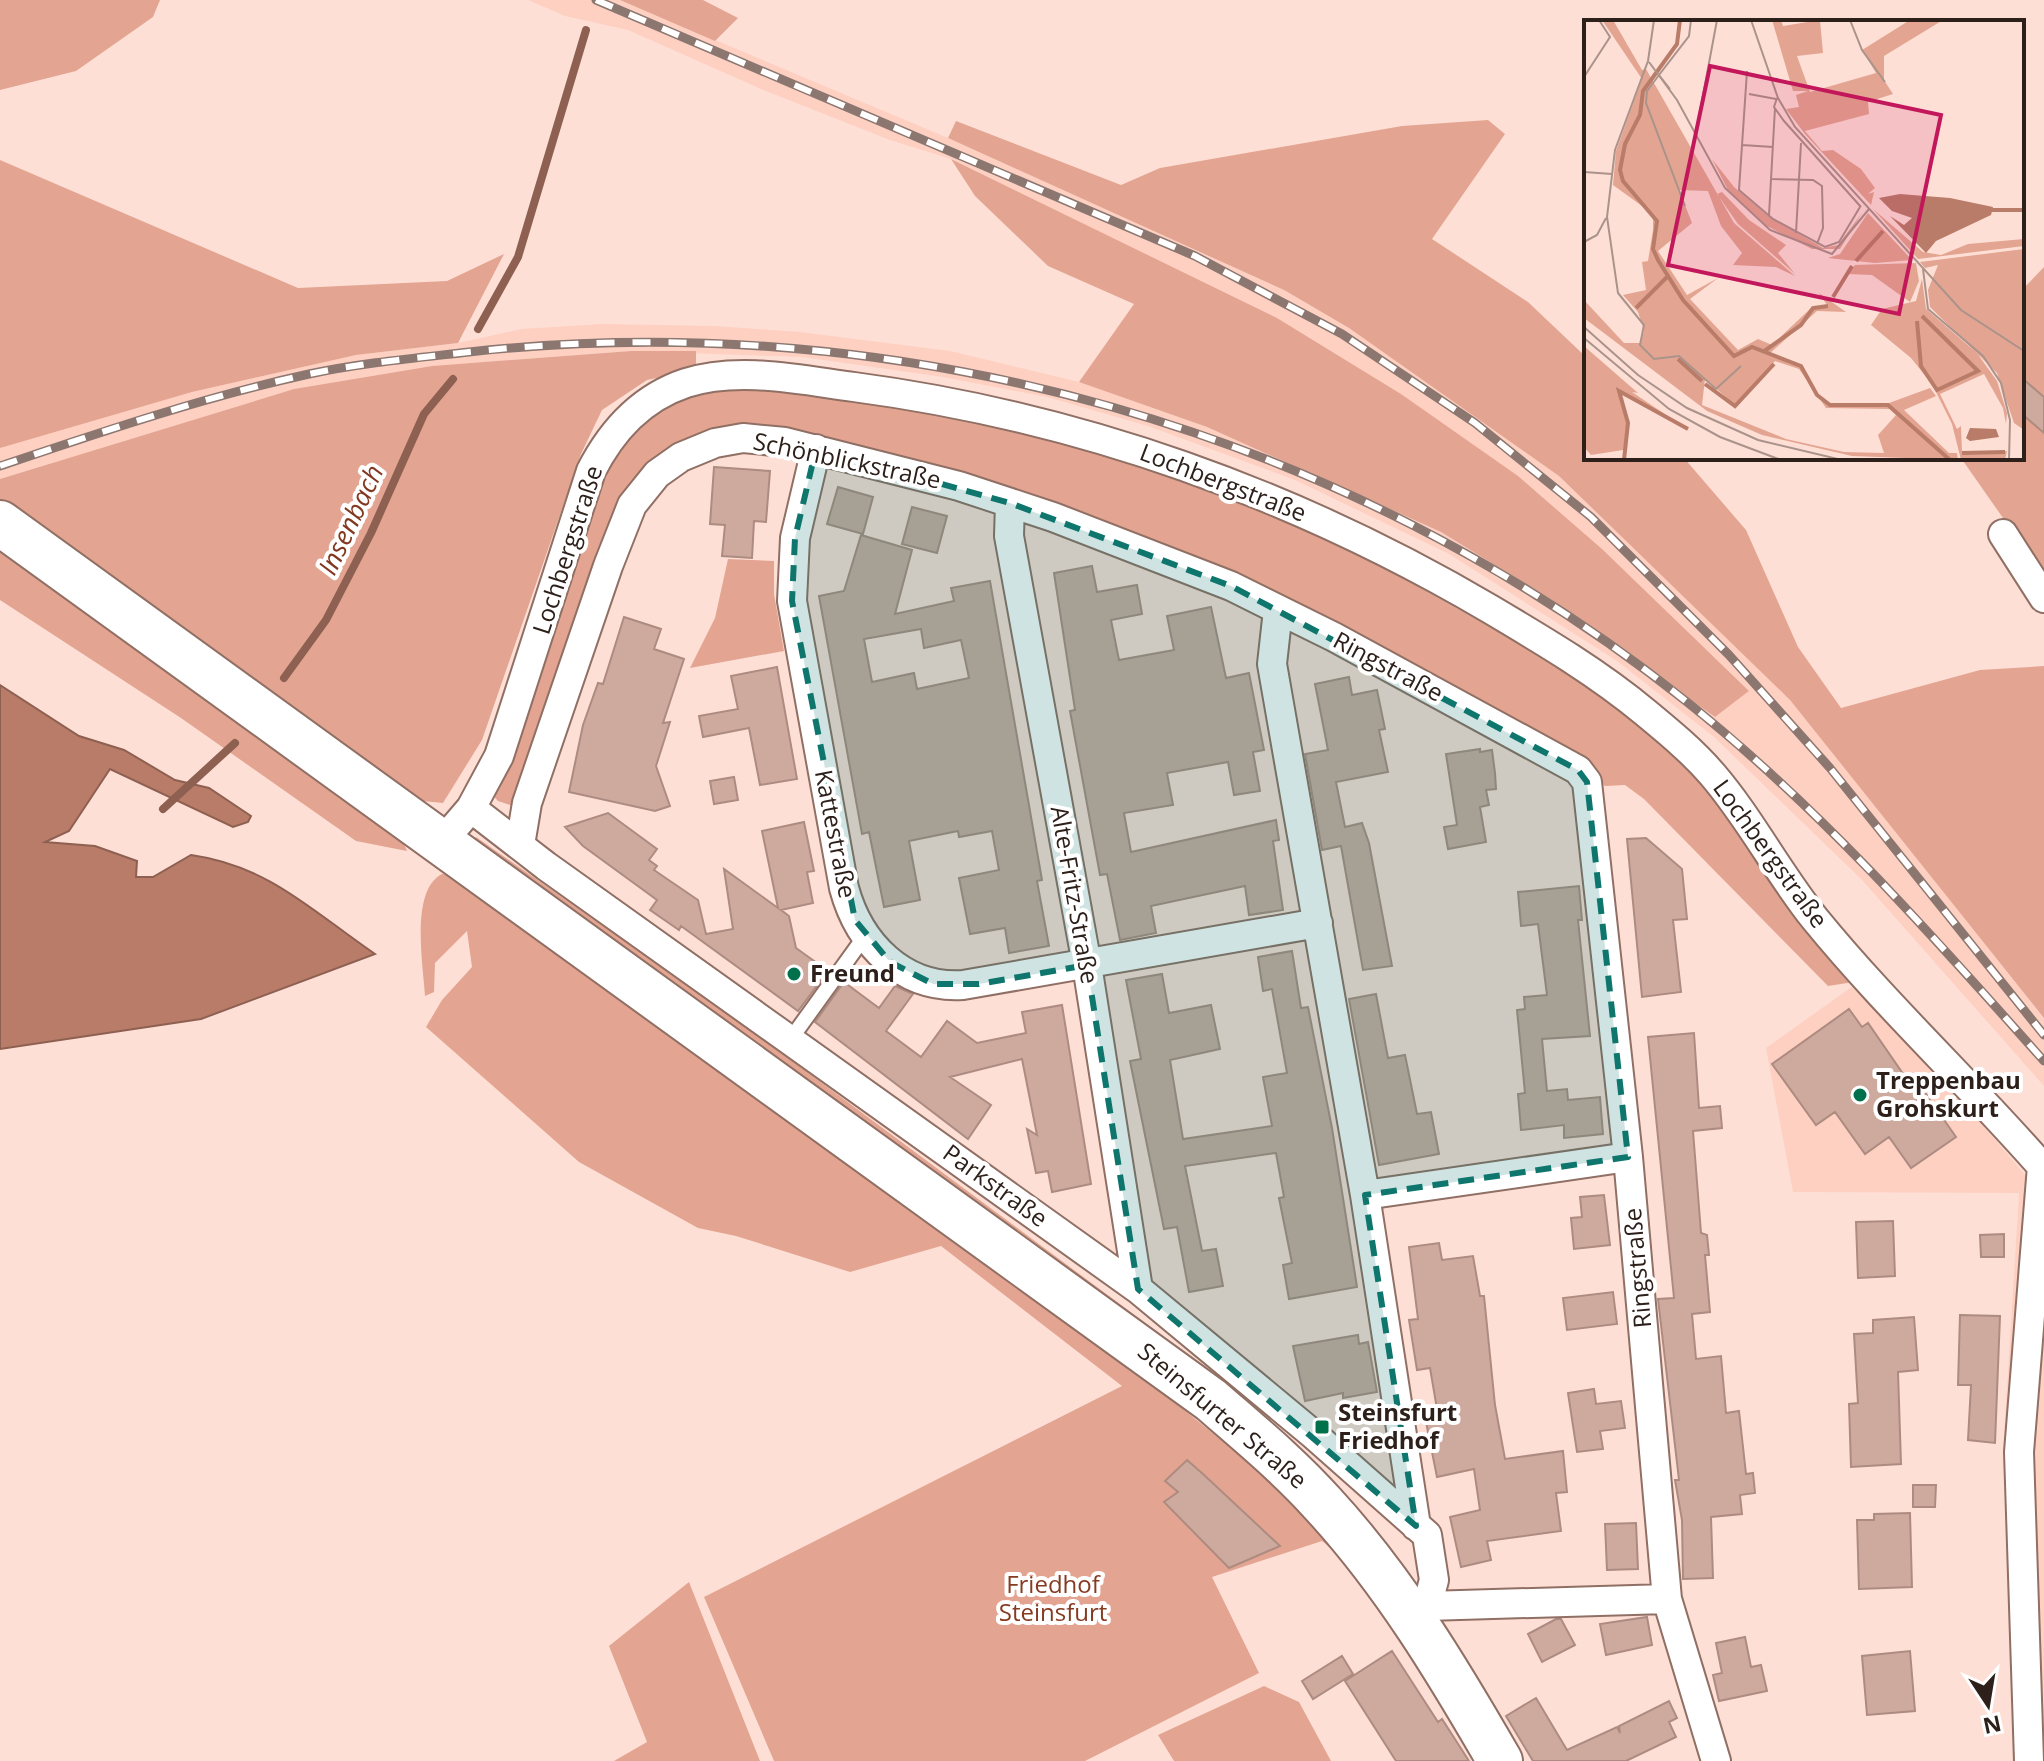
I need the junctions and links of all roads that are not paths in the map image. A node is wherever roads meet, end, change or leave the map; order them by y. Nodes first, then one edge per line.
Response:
1 (816, 449) junction
2 (1010, 503) junction
3 (0, 523) edge
4 (2003, 534) dead end
5 (2044, 598) edge
6 (1278, 610) junction
7 (471, 808) junction
8 (441, 843) junction
9 (520, 845) junction
10 (1318, 923) junction
11 (865, 936) junction
12 (1087, 965) junction
13 (790, 1040) junction
14 (1628, 1157) junction
15 (2043, 1168) edge
16 (1365, 1195) junction
17 (1138, 1289) junction
18 (1416, 1526) junction
19 (1667, 1599) junction
20 (1420, 1612) junction
21 (2036, 1709) edge
22 (1500, 1761) edge
23 (1716, 1761) edge
24 (2029, 1761) edge

1 - 2 street, Schönblickstraße
1 - 9 street, Schönblickstraße
1 - 11 street, Kattestraße
2 - 6 street, Schönblickstraße
2 - 12 street, Alte-Fritz-Straße
3 - 8 main road, Steinsfurter Straße
4 - 5 street
6 - 10 street
6 - 14 street, Ringstraße
7 - 8 street, Lochbergstraße
7 - 9 street, Parkstraße
7 - 15 street, Lochbergstraße
8 - 20 main road, Steinsfurter Straße
9 - 13 street, Parkstraße
10 - 12 street, Kattestraße
10 - 16 street
11 - 12 street, Kattestraße
11 - 13 lane
12 - 17 street, Alte-Fritz-Straße
13 - 17 street, Parkstraße
14 - 16 street
14 - 19 street, Ringstraße
15 - 21 street
16 - 18 street
17 - 18 street, Parkstraße
18 - 20 street, Parkstraße
19 - 20 street
19 - 23 street, Ringstraße
20 - 22 main road, Steinsfurter Straße
21 - 24 street

